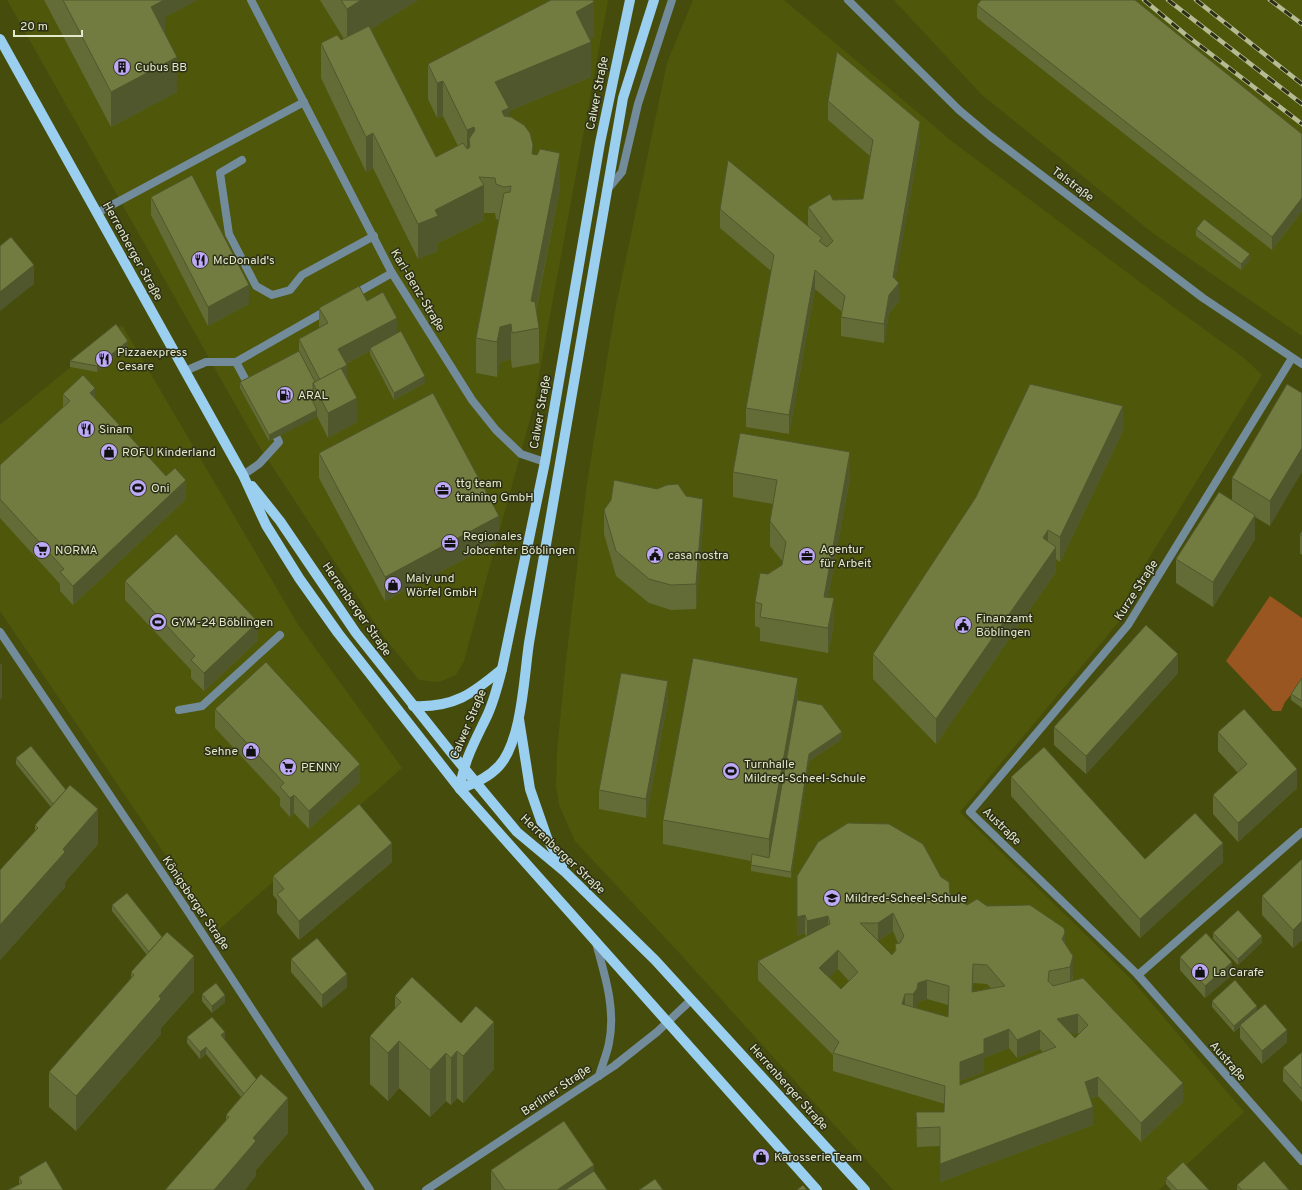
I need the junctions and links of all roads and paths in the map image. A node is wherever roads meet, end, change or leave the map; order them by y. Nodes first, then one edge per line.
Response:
1 (251, 0) edge
2 (630, 0) edge
3 (654, 0) edge
4 (672, 0) edge
5 (848, 0) edge
6 (0, 39) edge
7 (304, 102) junction
8 (242, 160) dead end
9 (606, 190) junction
10 (97, 212) junction
11 (374, 236) junction
12 (392, 272) junction
13 (1292, 358) junction
14 (236, 362) junction
15 (1302, 364) edge
16 (185, 371) junction
17 (254, 395) edge
18 (268, 422) edge
19 (545, 462) junction
20 (243, 475) junction
21 (0, 632) edge
22 (280, 635) dead end
23 (502, 669) junction
24 (413, 706) junction
25 (179, 710) dead end
26 (519, 717) junction
27 (463, 767) junction
28 (476, 782) junction
29 (460, 789) junction
30 (970, 812) joint
31 (1302, 832) edge
32 (565, 872) junction
33 (596, 943) junction
34 (1138, 975) junction
35 (691, 1000) junction
36 (669, 1022) junction
37 (599, 1076) junction
38 (1302, 1161) edge
39 (370, 1190) edge
40 (426, 1190) edge
41 (817, 1190) edge
42 (865, 1190) edge

1 - 7 street, Karl-Benz-Straße
2 - 19 main road, Calwer Straße
3 - 9 main road
4 - 9 street
5 - 13 street, Talstraße
6 - 10 main road, Herrenberger Straße
7 - 10 street
7 - 11 street, Karl-Benz-Straße
8 - 11 street
9 - 26 main road
10 - 16 main road, Herrenberger Straße
11 - 12 street, Karl-Benz-Straße
12 - 14 street
12 - 19 street, Karl-Benz-Straße
13 - 15 street, Talstraße
13 - 30 street, Kurze Straße
14 - 16 street
14 - 17 street
16 - 20 main road, Herrenberger Straße
18 - 20 street
19 - 23 main road, Calwer Straße
20 - 24 main road, Herrenberger Straße
20 - 29 main road, Herrenberger Straße
21 - 39 street, Königsberger Straße
22 - 25 street
23 - 24 main road
23 - 27 main road, Calwer Straße
24 - 27 main road, Herrenberger Straße
26 - 28 main road
26 - 32 main road
27 - 28 main road, Herrenberger Straße
27 - 29 main road, Calwer Straße
28 - 29 main road
28 - 32 main road, Herrenberger Straße
29 - 33 main road, Herrenberger Straße
30 - 34 street, Austraße
31 - 34 street
32 - 35 main road, Herrenberger Straße
33 - 36 main road, Herrenberger Straße
33 - 37 street
34 - 38 street, Austraße
35 - 36 street, Berliner Straße
35 - 42 main road, Herrenberger Straße
36 - 37 street, Berliner Straße
36 - 41 main road, Herrenberger Straße
37 - 40 street, Berliner Straße

